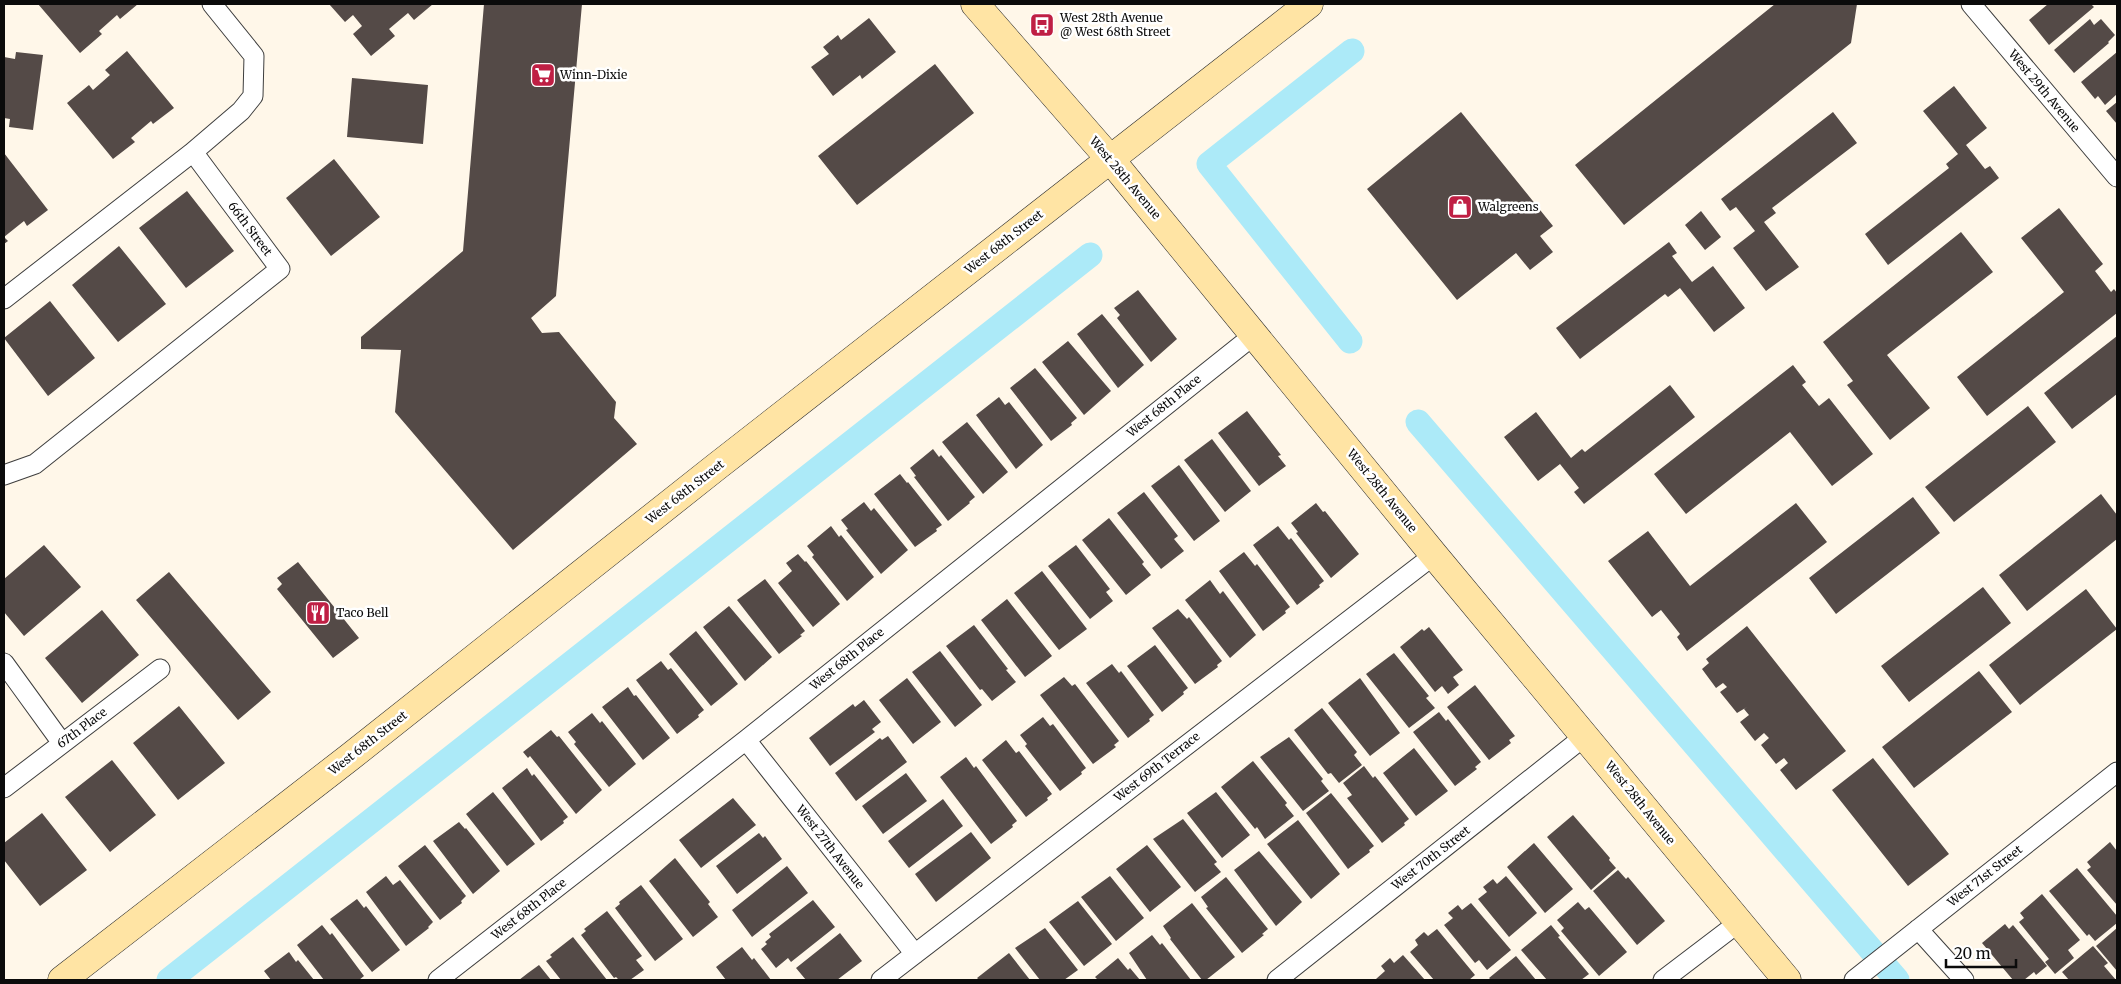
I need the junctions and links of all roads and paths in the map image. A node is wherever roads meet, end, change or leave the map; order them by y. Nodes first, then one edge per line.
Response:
1 (212, 4) edge
2 (975, 4) edge
3 (1309, 4) edge
4 (1971, 4) edge
5 (194, 152) junction
6 (1110, 159) junction
7 (2117, 178) edge
8 (4, 299) edge
9 (1254, 335) junction
10 (4, 475) edge
11 (1434, 555) junction
12 (4, 663) edge
13 (160, 669) dead end
14 (1585, 736) junction
15 (746, 740) junction
16 (62, 743) junction
17 (2117, 772) edge
18 (4, 788) edge
19 (1738, 923) junction
20 (1918, 929) junction
21 (915, 954) junction
22 (62, 980) edge
23 (438, 980) edge
24 (881, 980) edge
25 (1277, 980) edge
26 (1663, 980) edge
27 (1788, 980) edge
28 (1854, 980) edge
29 (1964, 980) edge

1 - 5 street
2 - 6 main road, West 28th Avenue
3 - 6 main road, West 68th Street
4 - 7 street, West 29th Avenue
5 - 8 street
5 - 10 street, 66th Street
6 - 9 main road, West 28th Avenue
6 - 22 main road, West 68th Street
9 - 11 main road, West 28th Avenue
9 - 15 street, West 68th Place
11 - 14 main road, West 28th Avenue
11 - 21 street, West 69th Terrace
12 - 16 street
13 - 16 street, 67th Place
14 - 19 main road, West 28th Avenue
14 - 25 street, West 70th Street
15 - 21 street, West 27th Avenue
15 - 23 street, West 68th Place
16 - 18 street, 67th Place
17 - 20 street, West 71st Street
19 - 26 street
19 - 27 main road, West 28th Avenue
20 - 28 street, West 71st Street
20 - 29 street
21 - 24 street, West 69th Terrace

